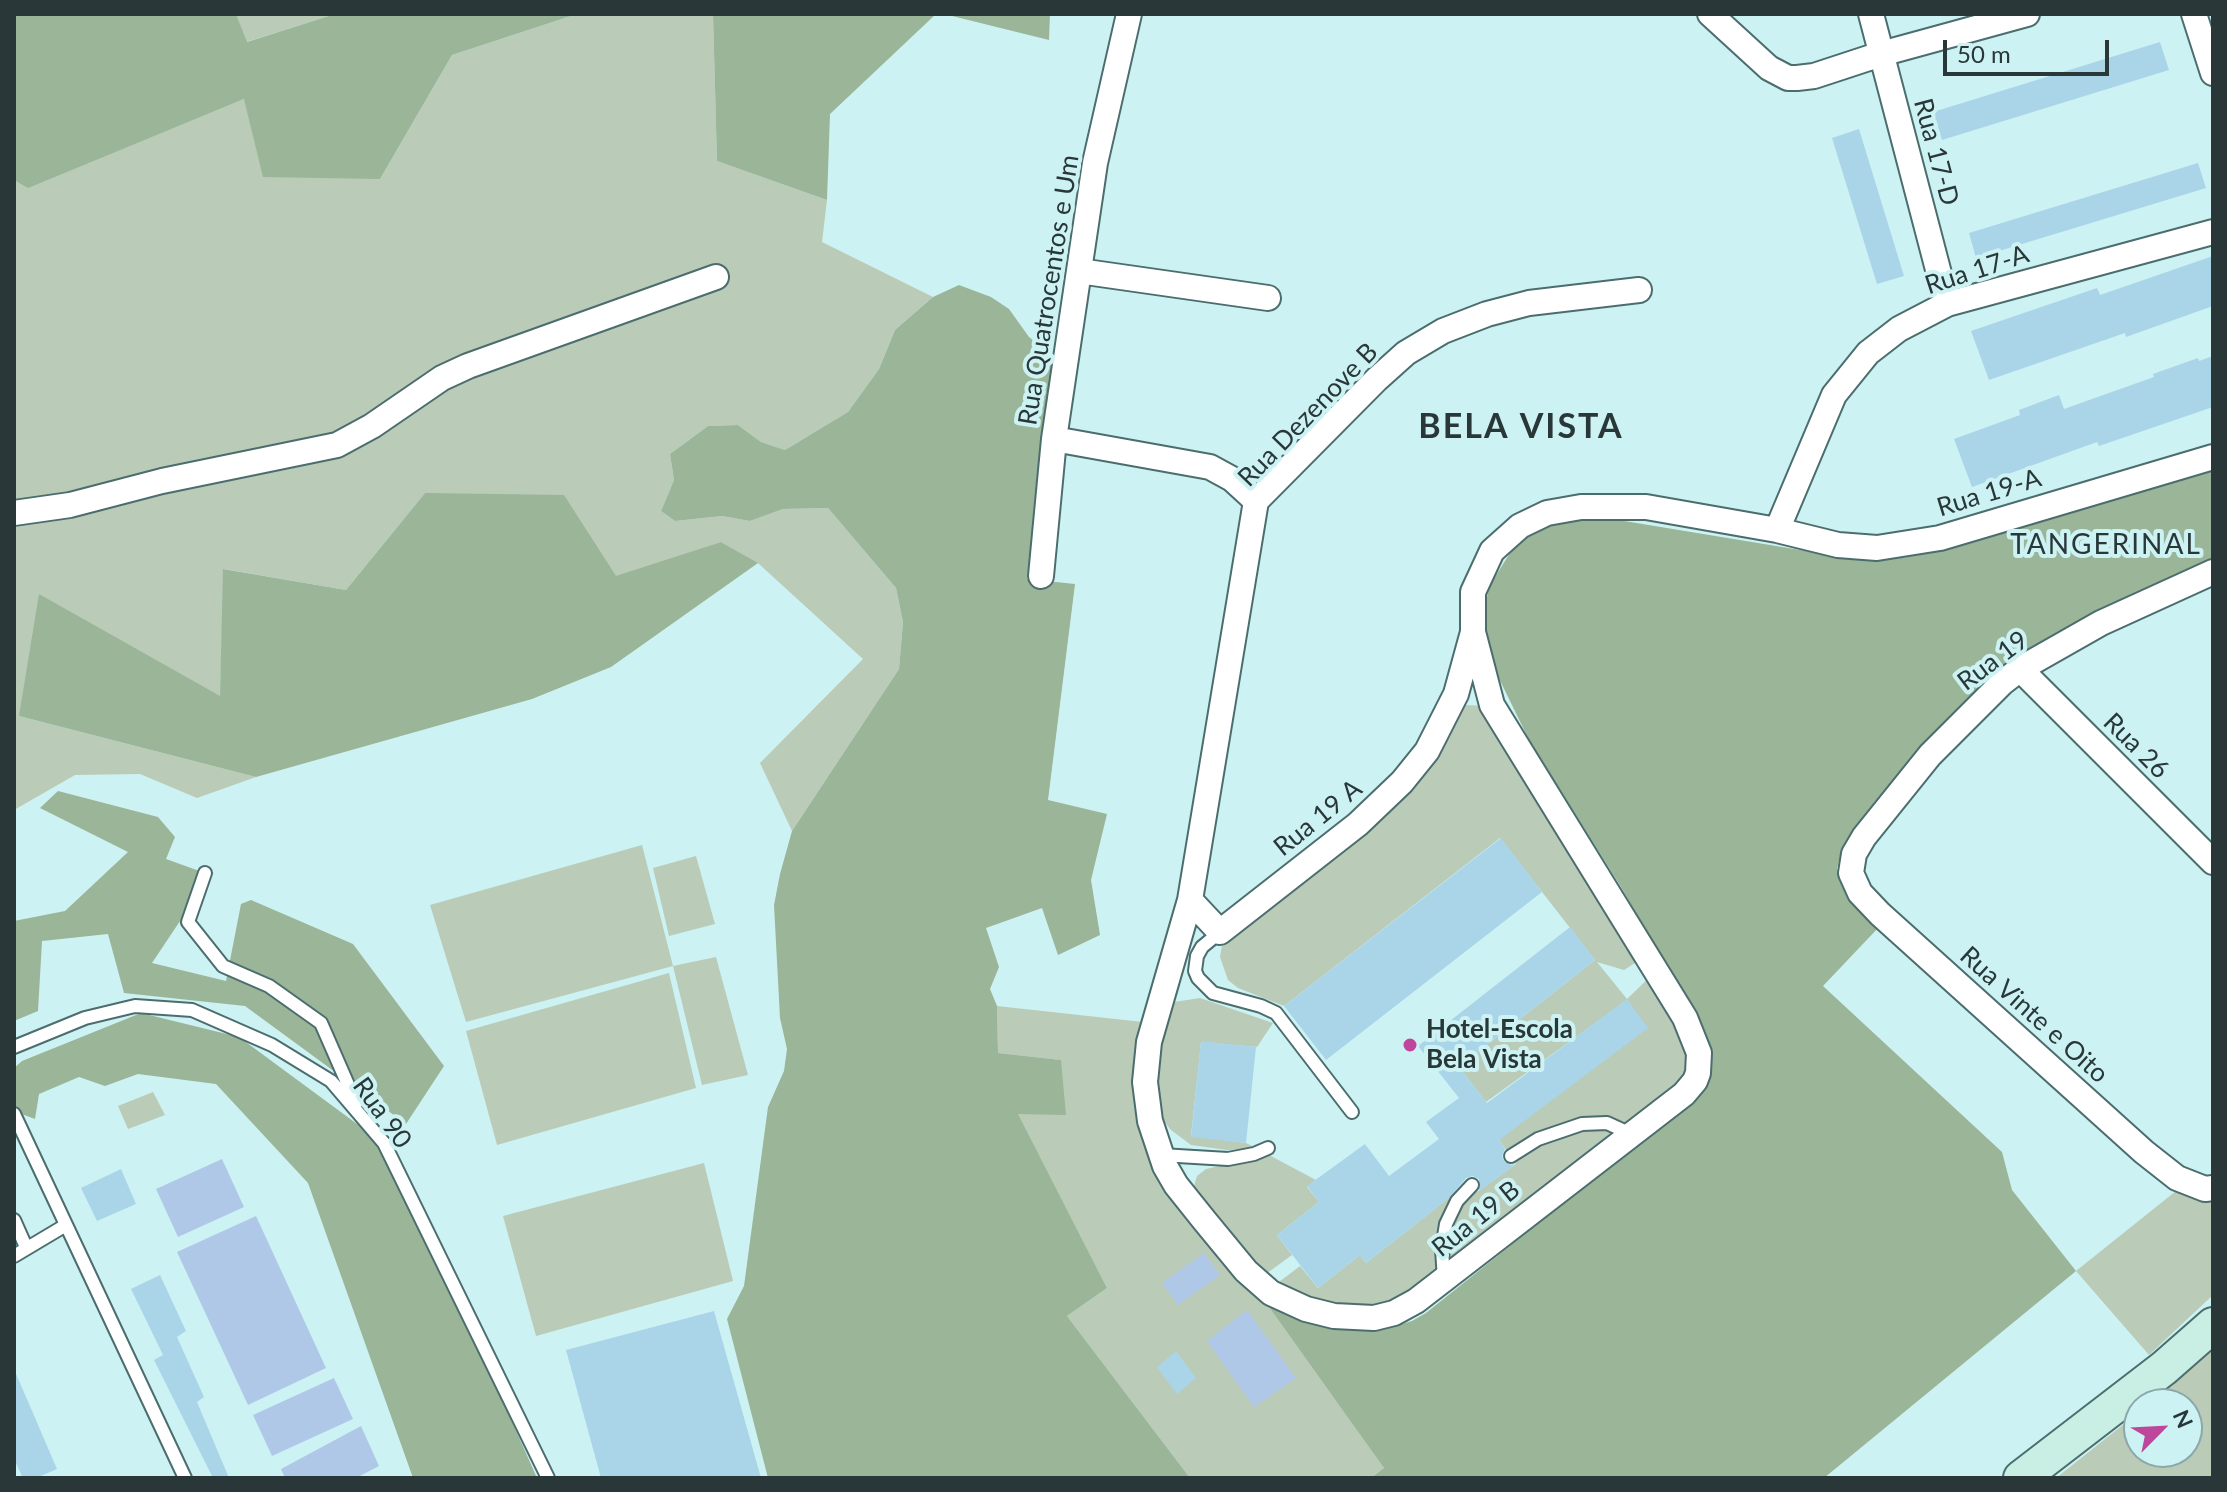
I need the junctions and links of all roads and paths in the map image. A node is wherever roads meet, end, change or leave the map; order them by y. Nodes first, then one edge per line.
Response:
1 (1129, 14) edge
2 (1710, 14) edge
3 (1871, 14) edge
4 (2027, 14) edge
5 (2194, 14) edge
6 (1881, 54) junction
7 (2213, 73) edge
8 (2213, 232) edge
9 (1079, 271) junction
10 (716, 277) dead end
11 (1639, 290) dead end
12 (1268, 298) dead end
13 (1947, 304) junction
14 (1054, 439) junction
15 (2213, 457) edge
16 (1256, 501) junction
17 (14, 513) edge
18 (1777, 530) junction
19 (2213, 572) edge
20 (1041, 576) dead end
21 (1473, 632) junction
22 (2020, 669) junction
23 (1456, 694) junction
24 (1492, 705) junction
25 (1854, 854) joint
26 (2213, 862) edge
27 (205, 873) dead end
28 (1190, 900) junction
29 (1220, 932) junction
30 (14, 1047) edge
31 (1352, 1112) dead end
32 (14, 1114) edge
33 (362, 1117) junction
34 (1631, 1134) junction
35 (1268, 1148) dead end
36 (1161, 1155) junction
37 (1511, 1156) dead end
38 (1472, 1185) dead end
39 (2213, 1188) edge
40 (14, 1220) edge
41 (66, 1225) junction
42 (26, 1247) junction
43 (14, 1256) edge
44 (1444, 1280) junction
45 (2213, 1325) edge
46 (185, 1478) edge
47 (548, 1478) edge
48 (2021, 1478) edge

1 - 9 street, Rua Quatrocentos e Um
2 - 6 street
3 - 6 street, Rua 17-D
4 - 6 street
5 - 7 street
6 - 13 street, Rua 17-D
8 - 13 street, Rua 17-A
9 - 12 street
9 - 14 street, Rua Quatrocentos e Um
10 - 17 street
11 - 16 street, Rua Dezenove B
13 - 18 street, Rua 17-A
14 - 16 street
14 - 20 street, Rua Quatrocentos e Um
15 - 18 street, Rua 19-A
16 - 28 street, Rua Dezenove B
18 - 21 street, Rua 19-A
19 - 22 street, Rua 19
21 - 23 street, Rua 19 A
21 - 24 street, Rua 19 B
22 - 25 street, Rua 19
22 - 26 street, Rua 26
23 - 24 street
23 - 29 street, Rua 19 A
24 - 34 street, Rua 19 B
25 - 39 street, Rua Vinte e Oito
27 - 33 lane
28 - 29 street
28 - 36 street, Rua 19 B
29 - 31 lane
30 - 33 lane, Rua 90
32 - 41 lane
33 - 47 lane, Rua 90
34 - 37 lane
34 - 44 street, Rua 19 B
35 - 36 lane
36 - 44 street, Rua 19 B
38 - 44 lane
40 - 42 lane
41 - 42 lane
41 - 46 lane
42 - 43 lane
45 - 48 street

